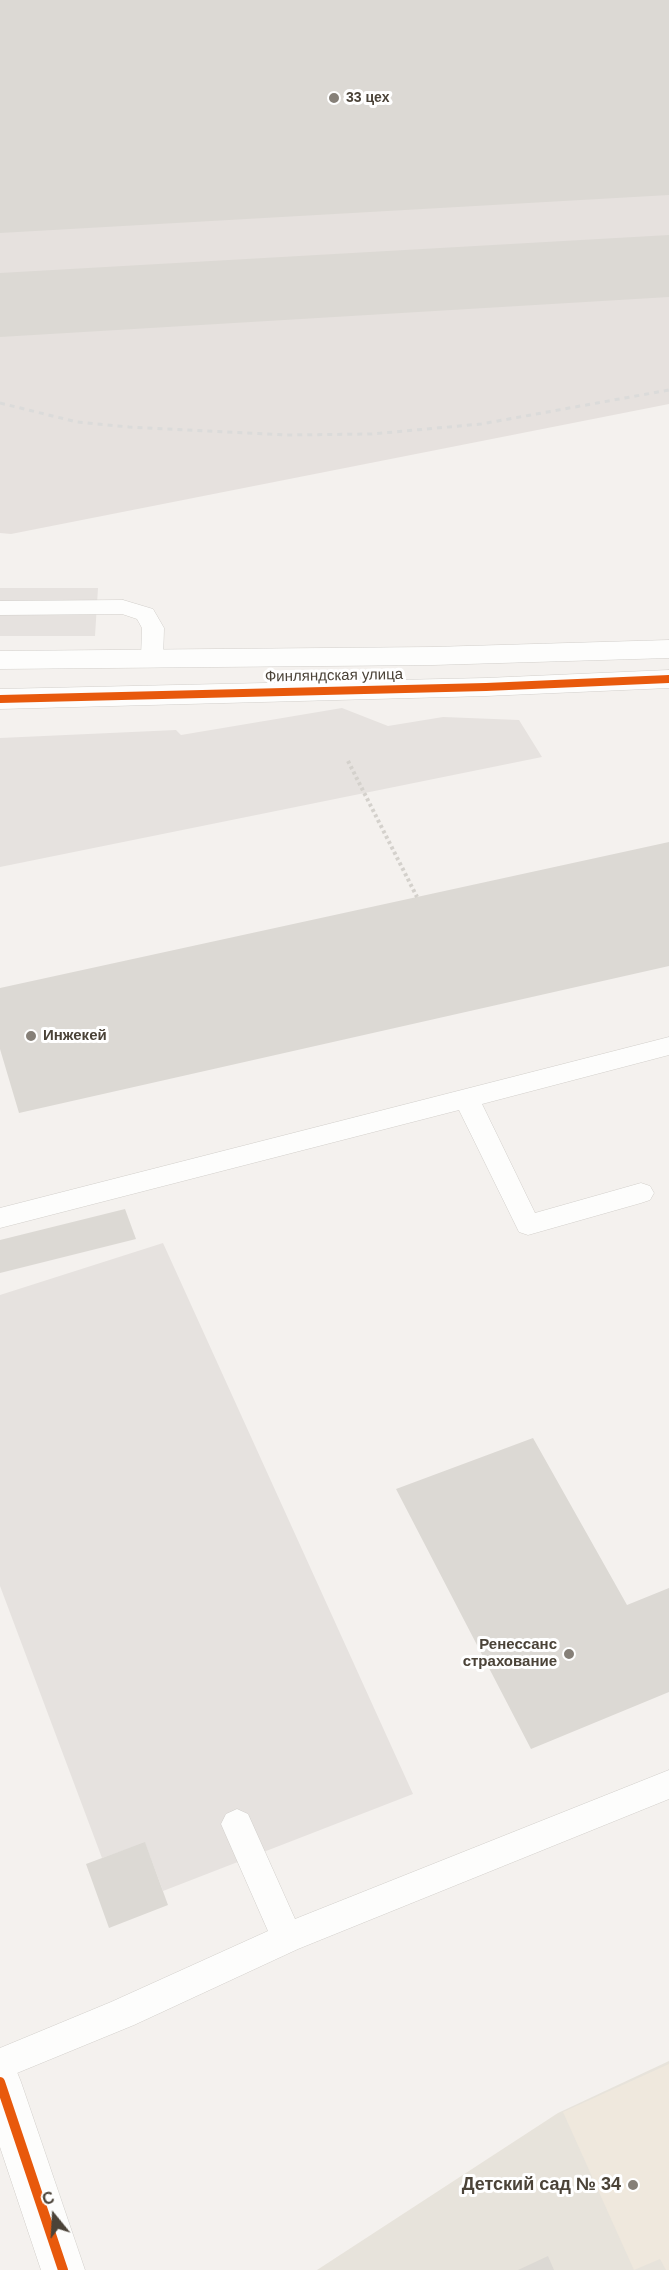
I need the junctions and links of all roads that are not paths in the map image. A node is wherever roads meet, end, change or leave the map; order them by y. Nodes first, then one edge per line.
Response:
1 (0, 609) edge
2 (669, 649) edge
3 (152, 659) junction
4 (0, 660) edge
5 (669, 679) edge
6 (0, 699) edge
7 (669, 1046) edge
8 (467, 1099) junction
9 (641, 1193) dead end
10 (0, 1218) edge
11 (669, 1784) edge
12 (237, 1824) dead end
13 (287, 1938) junction
14 (0, 2064) edge
15 (0, 2082) edge
16 (63, 2270) edge

1 - 3 lane
2 - 3 street, Финляндская улица
3 - 4 street, Финляндская улица
5 - 6 street, Финляндская улица
7 - 8 lane
8 - 9 lane
8 - 10 lane
11 - 13 lane
12 - 13 lane
13 - 14 lane
15 - 16 street

